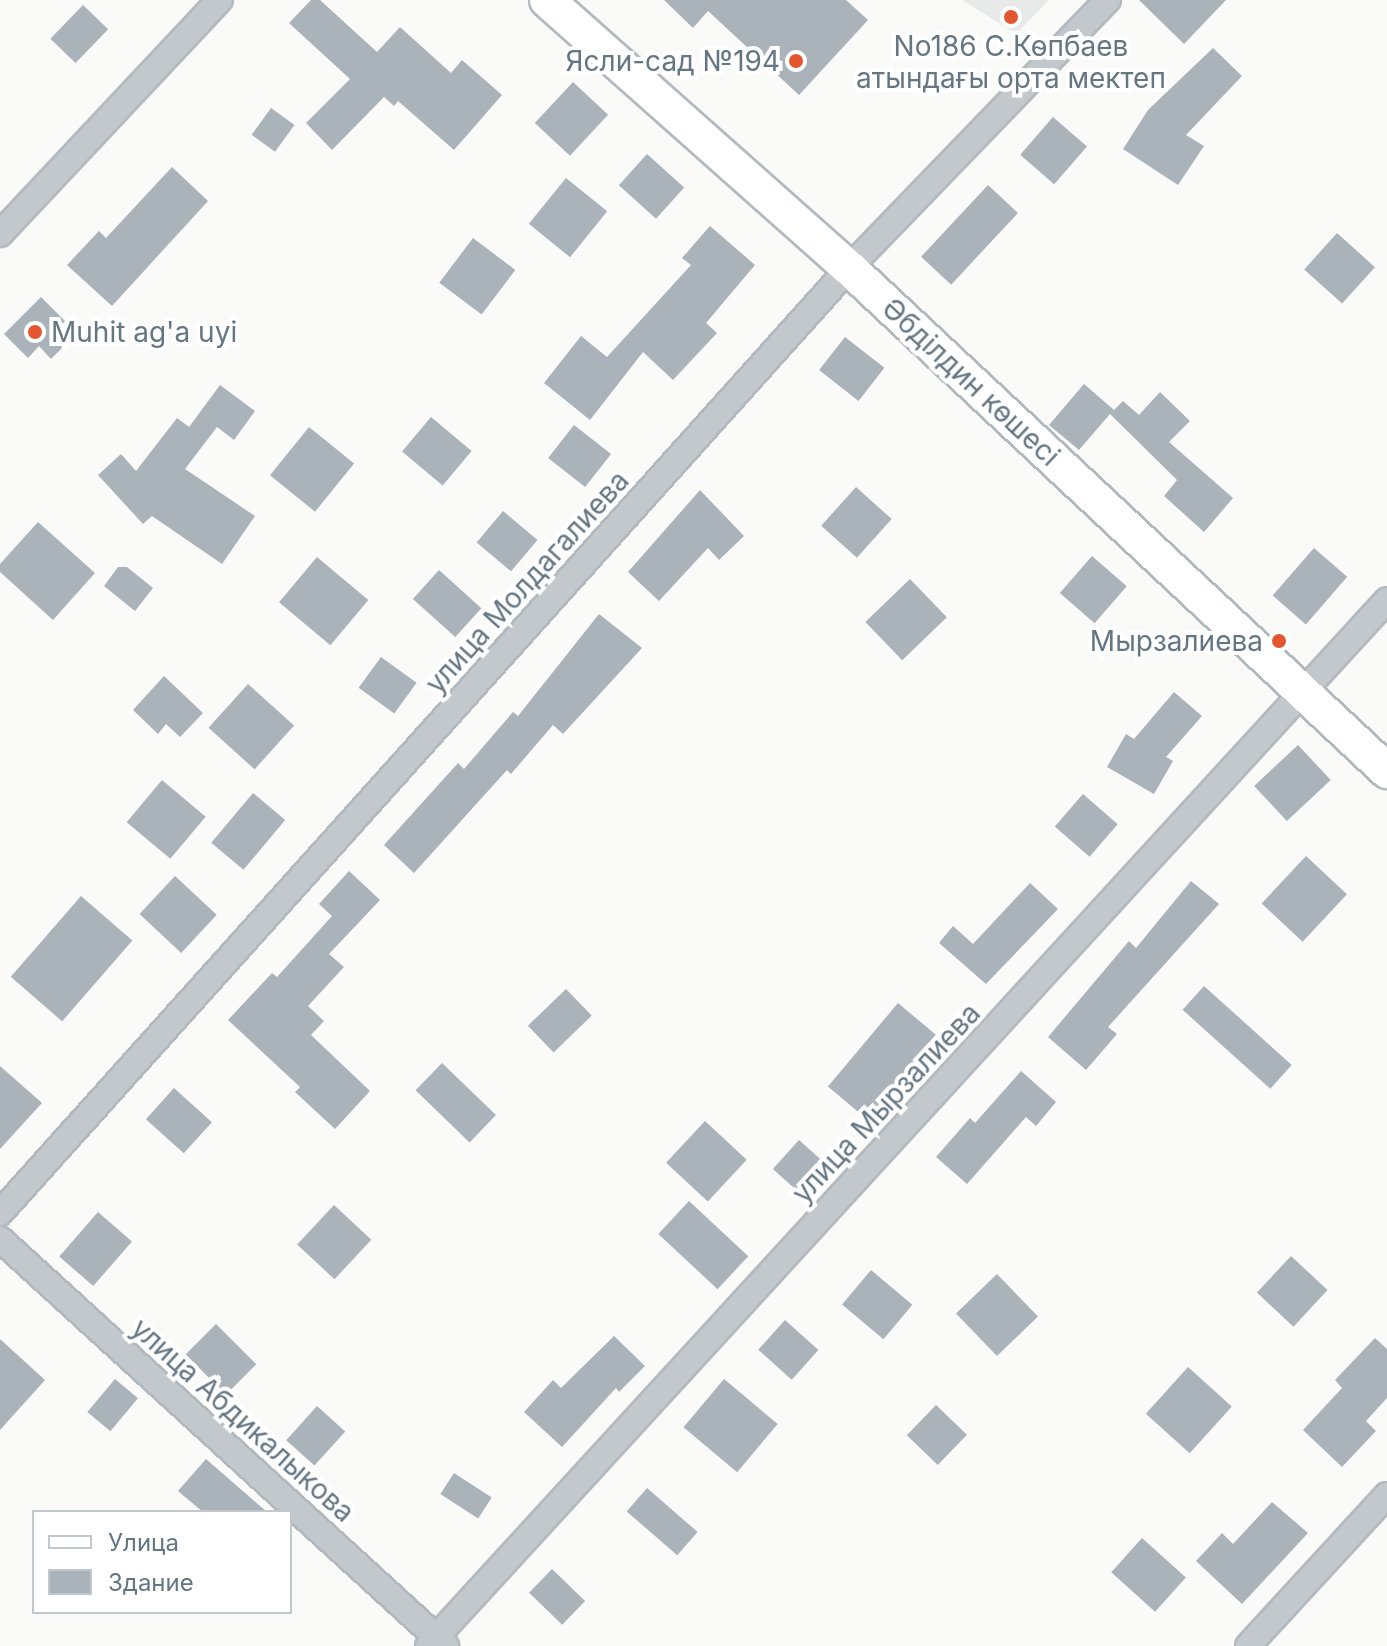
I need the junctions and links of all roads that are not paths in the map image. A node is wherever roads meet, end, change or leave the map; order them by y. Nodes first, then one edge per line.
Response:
1 (220, 0) edge
2 (547, 0) edge
3 (1108, 0) edge
4 (0, 234) edge
5 (849, 268) junction
6 (1387, 600) edge
7 (1303, 693) junction
8 (1387, 771) edge
9 (0, 1213) edge
10 (0, 1239) edge
11 (1387, 1495) edge
12 (437, 1643) edge
13 (1248, 1646) edge

1 - 4 street
2 - 5 main road, Әбділдин көшесі
3 - 5 street, улица Молдагалиева
5 - 7 main road, Әбділдин көшесі
5 - 9 street, улица Молдагалиева
6 - 7 street, улица Мырзалиева
7 - 8 main road, Әбділдин көшесі
7 - 12 street, улица Мырзалиева
10 - 12 street, улица Абдикалыкова
11 - 13 street

